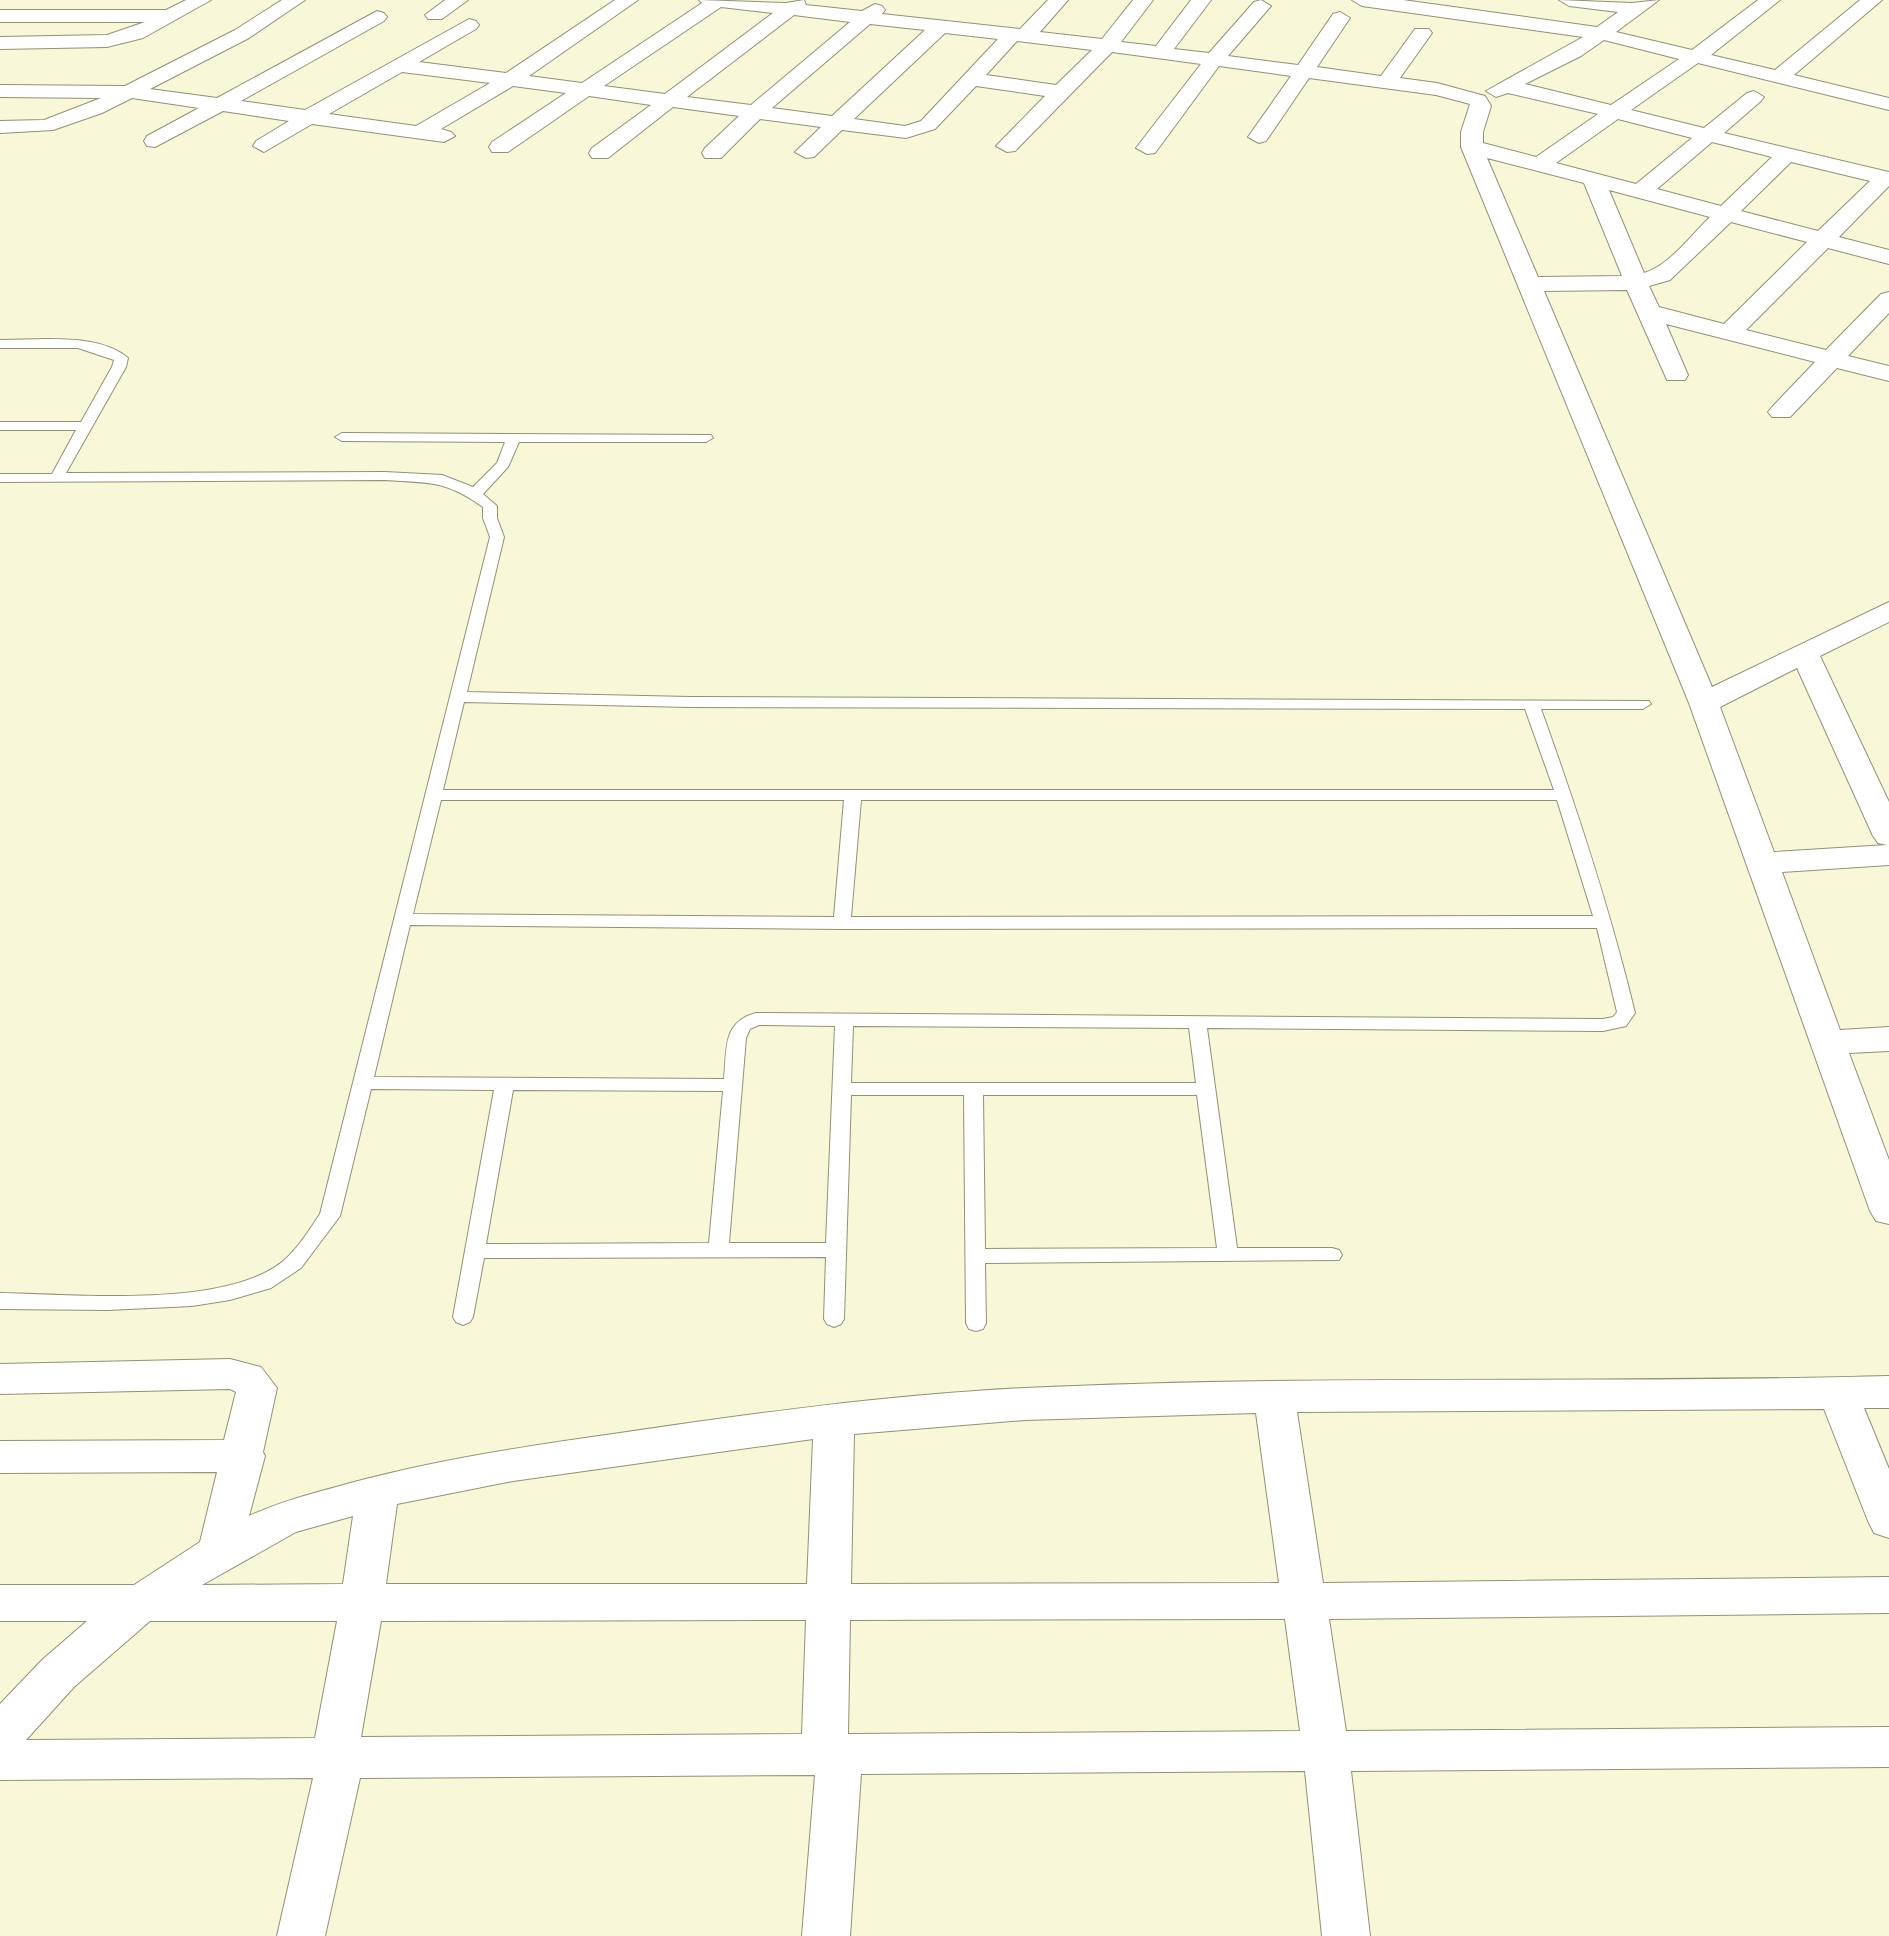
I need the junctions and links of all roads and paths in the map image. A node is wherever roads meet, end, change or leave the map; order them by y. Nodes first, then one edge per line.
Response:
1 (20, 0) edge
2 (45, 0) edge
3 (201, 0) edge
4 (295, 0) edge
5 (458, 0) edge
6 (628, 0) edge
7 (709, 0) edge
8 (718, 0) edge
9 (885, 0) edge
10 (1058, 0) edge
11 (1143, 0) edge
12 (1201, 0) edge
13 (1362, 0) edge
14 (1479, 0) edge
15 (1569, 0) edge
16 (1770, 0) edge
17 (1872, 0) edge
18 (796, 5) edge
19 (1643, 5) edge
20 (1261, 6) dead end
21 (1456, 13) junction
22 (435, 15) dead end
23 (0, 16) edge
24 (170, 16) junction
25 (377, 17) dead end
26 (1340, 18) dead end
27 (864, 19) junction
28 (469, 25) dead end
29 (940, 27) junction
30 (1422, 33) dead end
31 (1602, 34) junction
32 (1019, 35) junction
33 (0, 43) edge
34 (1107, 46) junction
35 (1161, 53) junction
36 (1695, 57) junction
37 (1214, 60) junction
38 (398, 65) junction
39 (0, 71) edge
40 (60, 71) dead end
41 (123, 71) dead end
42 (170, 71) junction
43 (1304, 71) junction
44 (1779, 77) junction
45 (971, 79) junction
46 (1889, 80) edge
47 (508, 81) junction
48 (1387, 82) junction
49 (1506, 86) junction
50 (0, 91) edge
51 (130, 92) junction
52 (581, 92) junction
53 (1061, 92) junction
54 (1754, 97) dead end
55 (1866, 98) junction
56 (1478, 100) junction
57 (668, 102) junction
58 (224, 103) junction
59 (1889, 104) edge
60 (754, 113) junction
61 (1615, 113) junction
62 (310, 116) junction
63 (835, 123) junction
64 (0, 127) edge
65 (421, 132) junction
66 (1706, 135) junction
67 (444, 136) dead end
68 (1259, 137) dead end
69 (155, 141) dead end
70 (264, 146) dead end
71 (1007, 146) dead end
72 (500, 147) dead end
73 (1472, 147) junction
74 (1147, 148) dead end
75 (806, 152) dead end
76 (600, 153) dead end
77 (713, 153) dead end
78 (1787, 154) junction
79 (1540, 164) junction
80 (1593, 178) junction
81 (1887, 179) edge
82 (1642, 190) junction
83 (1726, 213) junction
84 (1823, 239) junction
85 (1889, 257) edge
86 (1636, 283) junction
87 (1529, 284) junction
88 (1889, 299) edge
89 (1649, 312) junction
90 (1730, 332) junction
91 (0, 344) edge
92 (1830, 358) junction
93 (1889, 374) edge
94 (1676, 375) dead end
95 (1781, 412) dead end
96 (0, 426) edge
97 (86, 426) junction
98 (342, 437) dead end
99 (514, 437) junction
100 (706, 438) dead end
101 (0, 478) edge
102 (56, 478) junction
103 (474, 495) junction
104 (1889, 611) edge
105 (1805, 655) junction
106 (458, 697) junction
107 (1704, 703) junction
108 (1531, 704) junction
109 (1643, 704) dead end
110 (1875, 776) edge
111 (434, 795) junction
112 (853, 795) junction
113 (1564, 795) junction
114 (1889, 836) edge
115 (1889, 855) edge
116 (1762, 863) junction
117 (404, 919) junction
118 (1604, 922) junction
119 (842, 923) junction
120 (844, 1018) junction
121 (1197, 1021) junction
122 (1889, 1039) edge
123 (1828, 1042) junction
124 (363, 1083) junction
125 (505, 1084) junction
126 (731, 1085) junction
127 (842, 1089) junction
128 (973, 1089) junction
129 (1206, 1089) junction
130 (1889, 1211) edge
131 (718, 1250) junction
132 (836, 1250) junction
133 (475, 1251) junction
134 (1332, 1255) dead end
135 (975, 1256) junction
136 (1228, 1256) junction
137 (0, 1301) edge
138 (463, 1317) dead end
139 (834, 1319) dead end
140 (976, 1323) dead end
141 (0, 1379) edge
142 (1889, 1392) edge
143 (1838, 1394) junction
144 (1274, 1398) junction
145 (834, 1420) junction
146 (244, 1456) junction
147 (0, 1457) edge
148 (378, 1491) junction
149 (1889, 1521) edge
150 (220, 1549) junction
151 (1889, 1595) edge
152 (1304, 1601) junction
153 (830, 1602) junction
154 (0, 1603) edge
155 (143, 1603) junction
156 (362, 1603) junction
157 (0, 1737) edge
158 (1889, 1747) edge
159 (1326, 1751) junction
160 (824, 1755) junction
161 (334, 1758) junction
162 (0, 1760) edge
163 (301, 1936) edge
164 (826, 1936) edge
165 (1346, 1936) edge

1 - 2 street
3 - 24 street
4 - 42 street
5 - 22 street
6 - 47 street
7 - 8 street
8 - 18 street
8 - 52 street
9 - 27 street
10 - 32 street
11 - 34 street
12 - 35 street
13 - 21 street
14 - 21 street
15 - 19 street
16 - 36 street
17 - 44 street
18 - 27 street
18 - 57 street
19 - 31 street
20 - 37 street
21 - 31 street
23 - 24 street
24 - 33 street
25 - 58 street
26 - 43 street
27 - 29 street
27 - 60 street
28 - 38 street
29 - 32 street
29 - 63 street
30 - 48 street
31 - 36 street
31 - 49 street
32 - 34 street
32 - 45 street
34 - 35 street
34 - 53 street
35 - 37 street
36 - 44 street
36 - 61 street
37 - 43 street
37 - 74 street
38 - 47 street
38 - 62 street
39 - 40 street
41 - 42 street
42 - 51 street
43 - 48 street
43 - 68 street
44 - 55 street
45 - 53 street
45 - 63 street
46 - 55 street
47 - 52 street
47 - 65 street
48 - 56 street
49 - 56 street
49 - 61 street
50 - 51 street
51 - 58 street
51 - 64 street
52 - 57 street
52 - 72 street
53 - 71 street
54 - 66 street
55 - 59 street
56 - 73 street
57 - 60 street
57 - 76 street
58 - 62 street
58 - 69 street
60 - 63 street
60 - 77 street
61 - 66 street
61 - 79 street
62 - 65 street
62 - 70 street
63 - 75 street
65 - 67 street
66 - 78 street
66 - 82 street
73 - 79 street
73 - 87 street
78 - 81 street
78 - 83 street
79 - 80 street
80 - 82 street
80 - 86 street
81 - 84 street
82 - 83 street
83 - 84 street
83 - 86 street
84 - 85 street
84 - 90 street
86 - 87 street
86 - 89 street
87 - 107 street
88 - 92 street
89 - 90 street
89 - 94 street
90 - 92 street
91 - 97 lane
92 - 93 street
92 - 95 street
96 - 97 lane
97 - 102 lane
98 - 99 lane
99 - 100 lane
99 - 103 lane
101 - 102 lane
102 - 103 lane
103 - 106 lane
104 - 105 street
105 - 107 street
105 - 110 street
106 - 108 lane
106 - 111 lane
107 - 116 street
108 - 109 lane
108 - 113 lane
110 - 114 street
111 - 112 lane
111 - 117 lane
112 - 113 lane
112 - 119 lane
113 - 118 lane
115 - 116 street
116 - 123 street
117 - 119 lane
117 - 124 lane
118 - 119 lane
118 - 121 lane
120 - 121 lane
120 - 126 lane
120 - 127 lane
121 - 129 lane
122 - 123 street
123 - 130 street
124 - 125 lane
124 - 137 lane
125 - 126 lane
125 - 133 lane
126 - 131 lane
127 - 128 lane
127 - 132 lane
128 - 129 lane
128 - 135 lane
129 - 136 lane
131 - 132 lane
131 - 133 lane
132 - 139 lane
133 - 138 lane
134 - 136 lane
135 - 136 lane
135 - 140 lane
141 - 146 street
142 - 143 street
143 - 144 street
143 - 149 street
144 - 145 street
144 - 152 street
145 - 148 street
145 - 153 street
146 - 147 street
146 - 150 street
148 - 150 street
148 - 156 street
150 - 155 street
151 - 152 street
152 - 153 street
152 - 159 street
153 - 156 street
153 - 160 street
154 - 155 street
155 - 156 street
155 - 157 street
156 - 161 street
158 - 159 street
159 - 160 street
159 - 165 street
160 - 161 street
160 - 164 street
161 - 162 street
161 - 163 street

